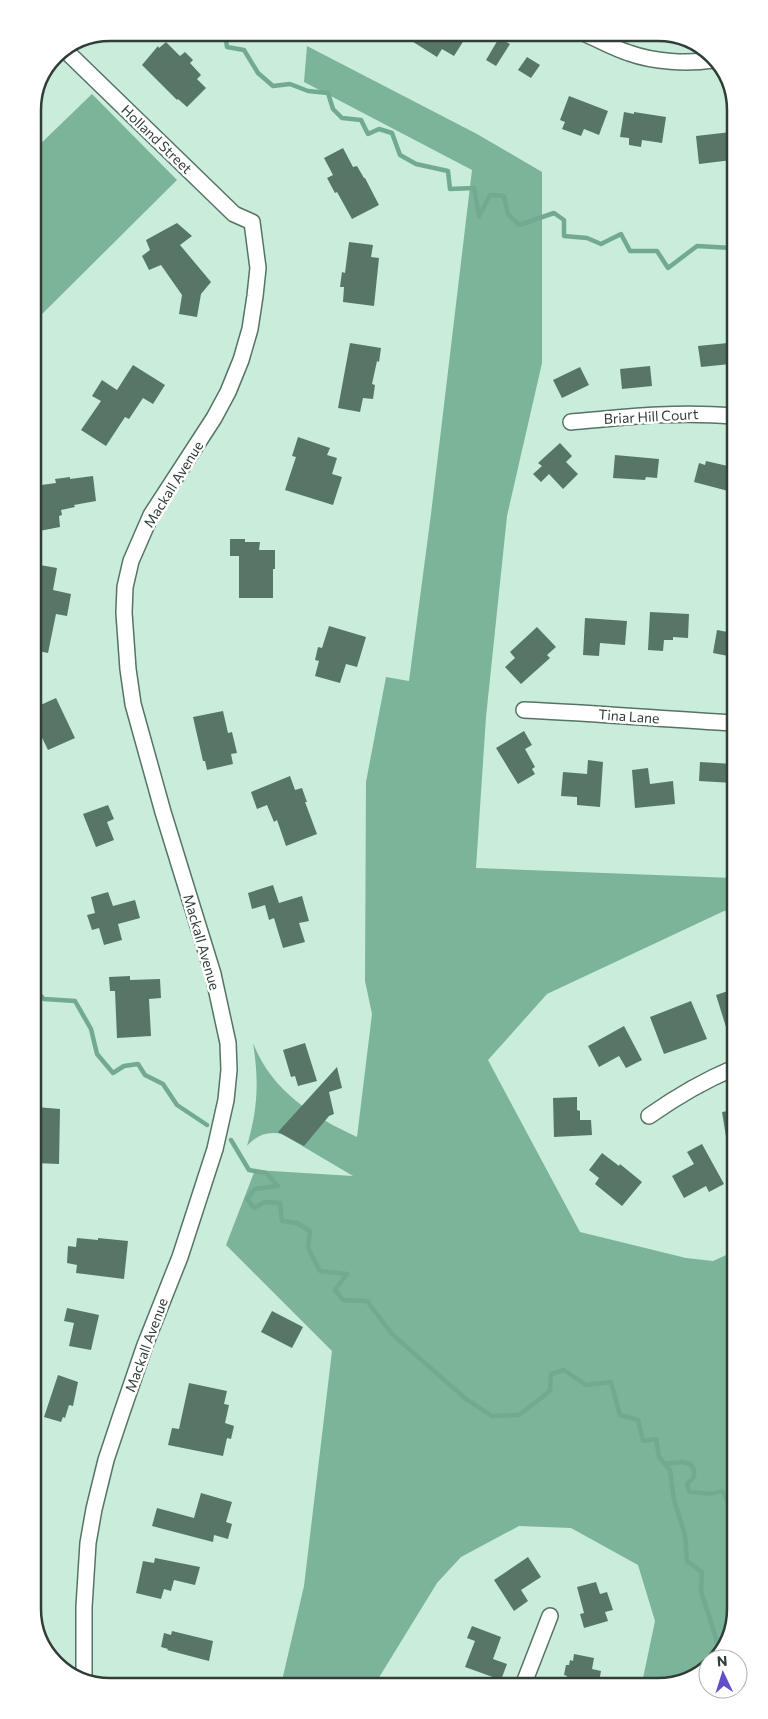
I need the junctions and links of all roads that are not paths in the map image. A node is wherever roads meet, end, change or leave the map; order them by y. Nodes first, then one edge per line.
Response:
1 (601, 41) edge
2 (70, 55) edge
3 (707, 61) edge
4 (252, 222) joint
5 (727, 416) edge
6 (570, 422) dead end
7 (524, 710) dead end
8 (727, 723) edge
9 (727, 1071) edge
10 (648, 1116) dead end
11 (550, 1616) dead end
12 (84, 1673) edge
13 (526, 1678) edge

1 - 3 street
2 - 4 street, Holland Street
4 - 12 street, Mackall Avenue
5 - 6 street, Briar Hill Court
7 - 8 street, Tina Lane
9 - 10 street
11 - 13 street

